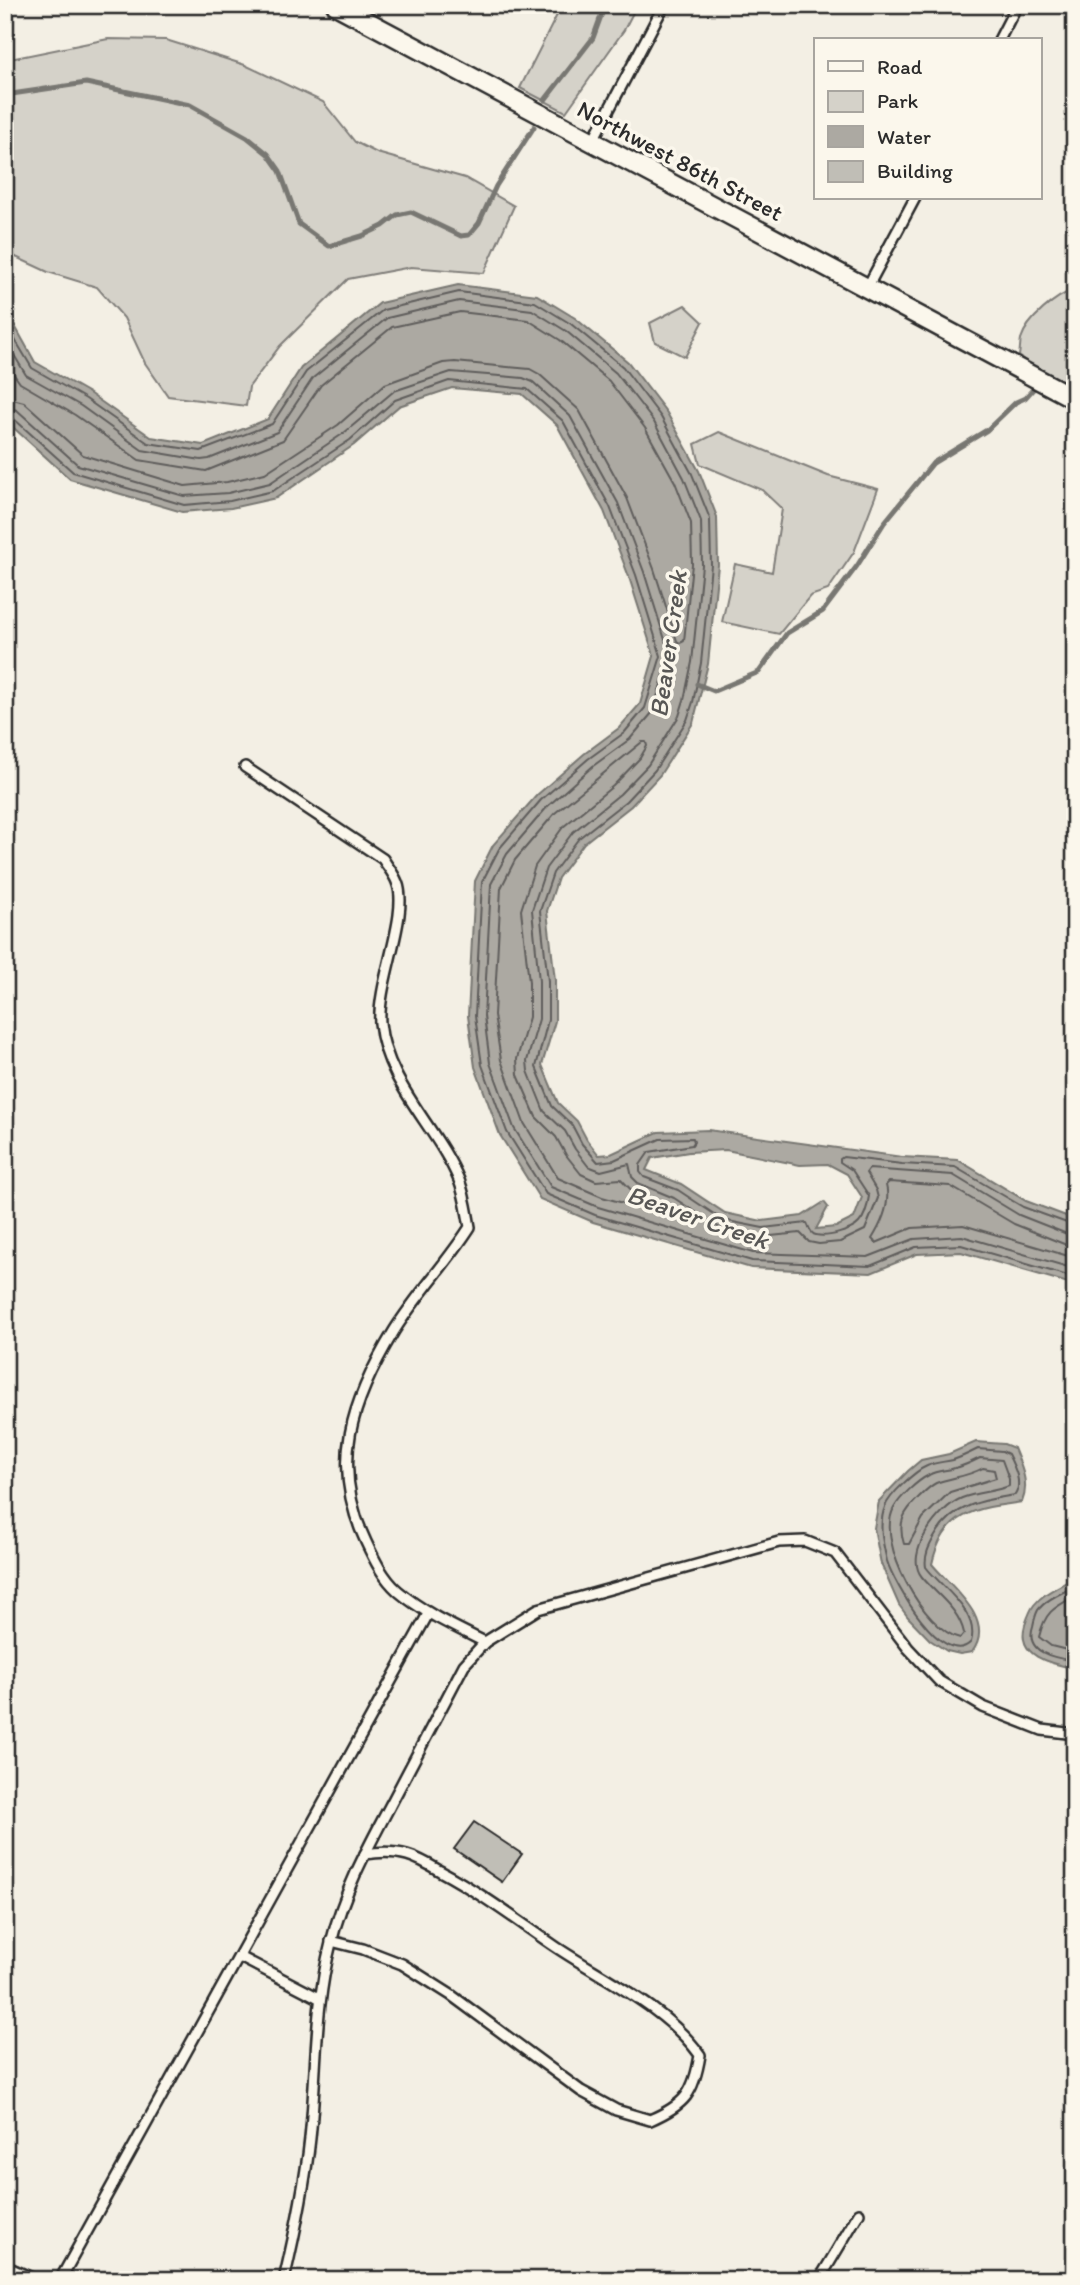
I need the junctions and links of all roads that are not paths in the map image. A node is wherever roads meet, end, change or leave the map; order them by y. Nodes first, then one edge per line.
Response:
1 (336, 5) edge
2 (664, 5) edge
3 (1017, 5) edge
4 (1000, 38) edge
5 (592, 142) junction
6 (914, 200) edge
7 (867, 288) junction
8 (1071, 397) edge
9 (245, 767) dead end
10 (428, 1614) junction
11 (485, 1642) junction
12 (1075, 1734) edge
13 (365, 1854) junction
14 (331, 1941) junction
15 (240, 1957) junction
16 (320, 1998) junction
17 (859, 2213) dead end
18 (5, 2266) edge
19 (36, 2280) edge
20 (60, 2280) edge
21 (284, 2280) edge
22 (819, 2280) edge

1 - 5 street, Northwest 86th Street
2 - 5 lane
3 - 4 lane
5 - 7 street, Northwest 86th Street
6 - 7 lane
7 - 8 street, Northwest 86th Street
9 - 10 lane
10 - 11 lane
10 - 15 lane
11 - 12 lane
11 - 13 lane
13 - 14 lane
13 - 14 lane
14 - 16 lane
15 - 16 lane
15 - 20 lane
16 - 21 lane
17 - 22 lane
18 - 19 lane

